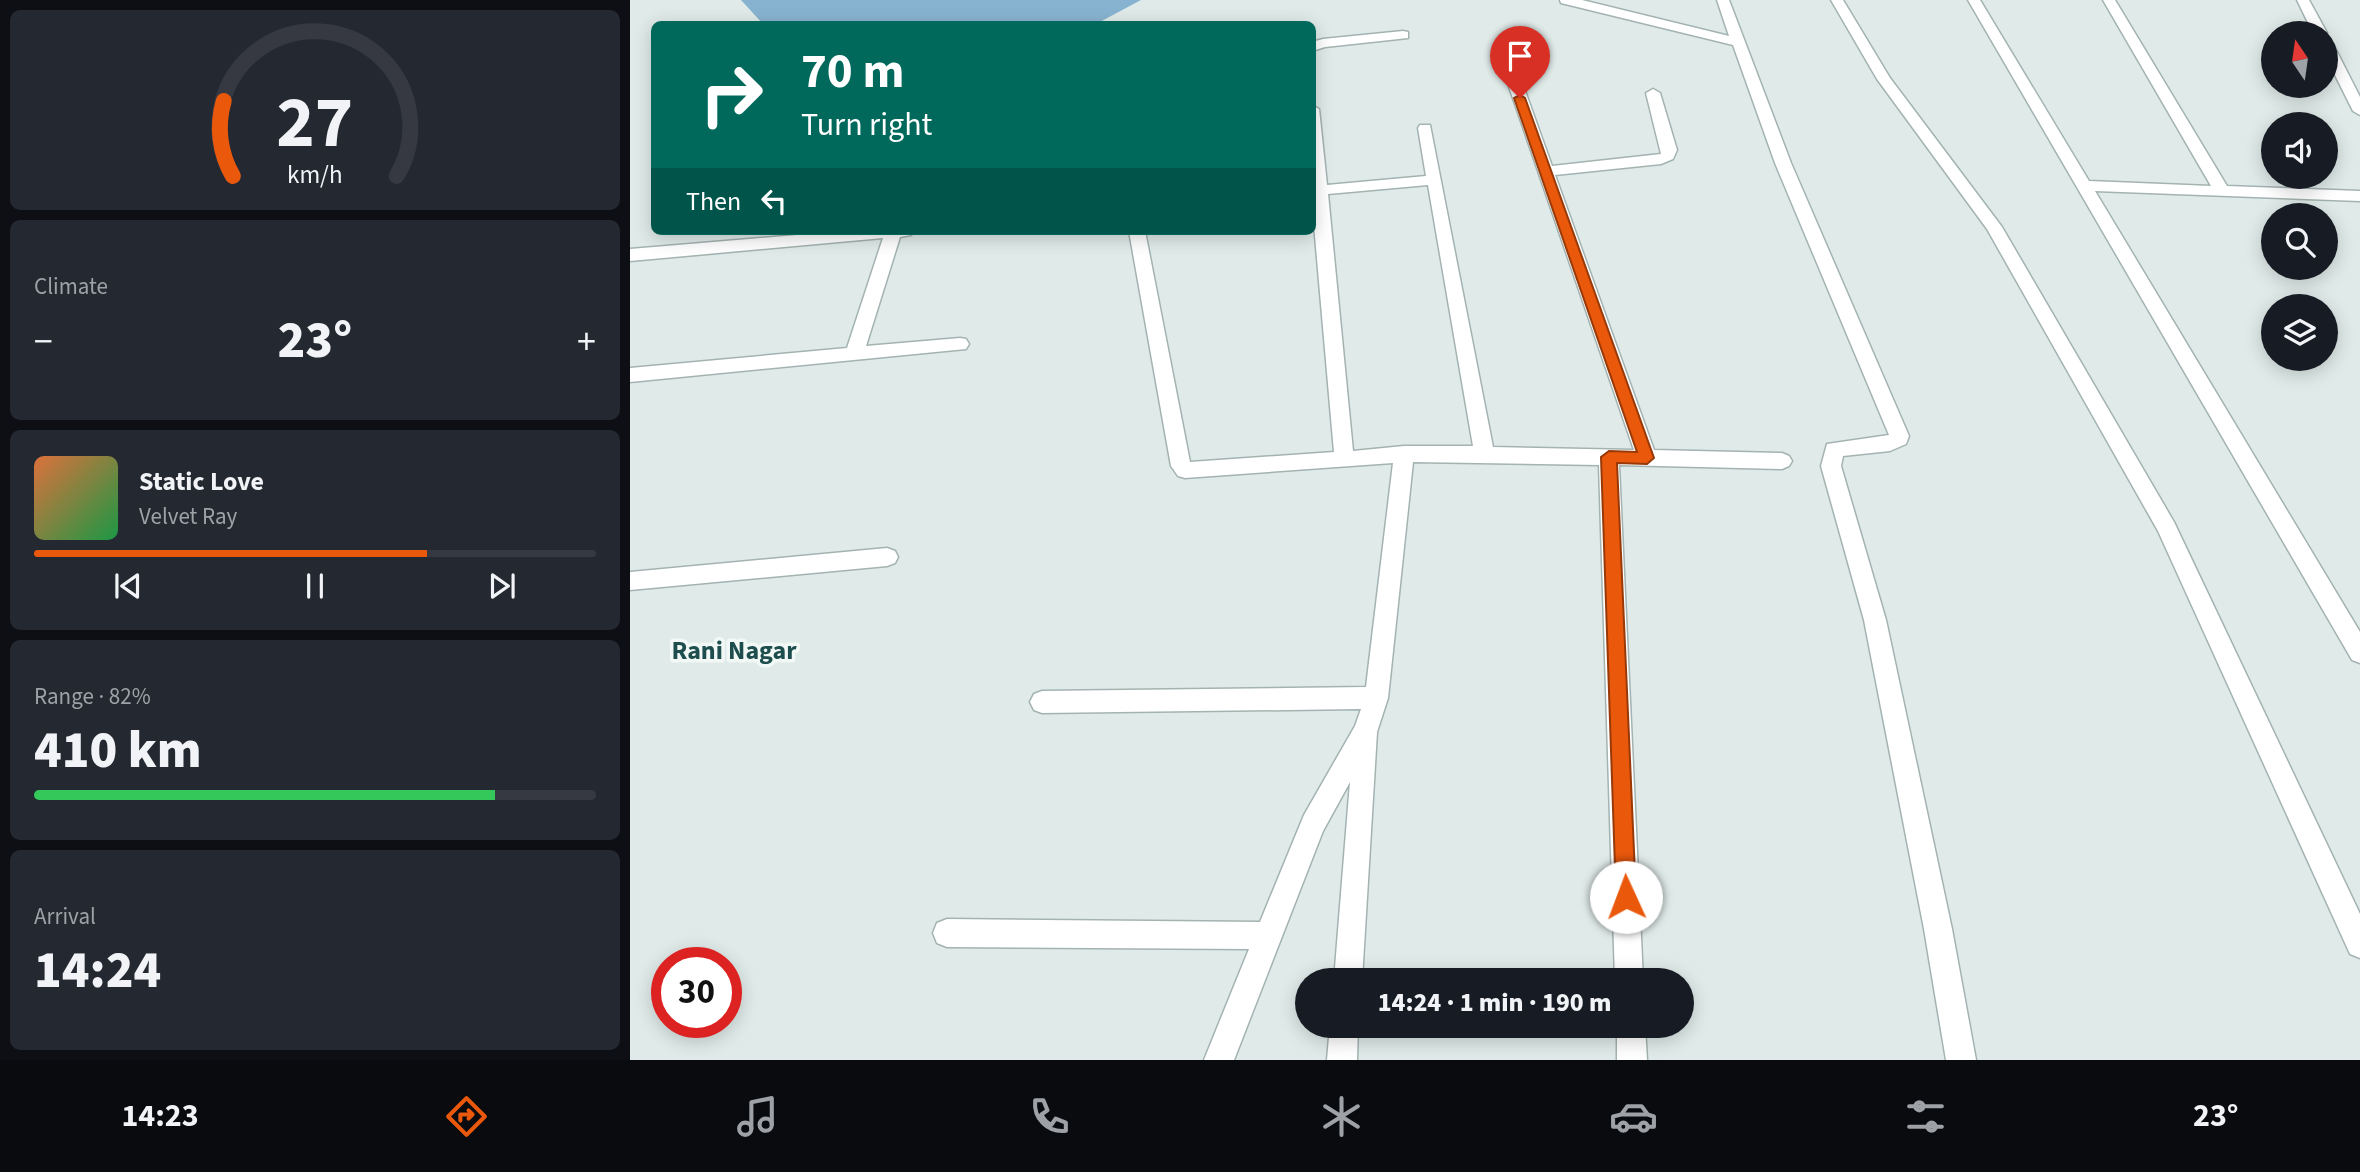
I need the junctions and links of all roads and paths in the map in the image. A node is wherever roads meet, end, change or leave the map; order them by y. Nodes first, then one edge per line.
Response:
1 (1566, 0) edge
2 (1723, 0) edge
3 (1837, 0) edge
4 (1974, 0) edge
5 (2109, 0) edge
6 (2303, 0) edge
7 (2314, 21) edge
8 (1403, 35) dead end
9 (1738, 42) junction
10 (1316, 46) edge
11 (1503, 49) dead end
12 (2338, 68) edge
13 (1653, 93) dead end
14 (2360, 111) edge
15 (1425, 128) dead end
16 (1546, 171) junction
17 (1434, 180) junction
18 (2084, 186) junction
19 (2221, 190) junction
20 (1317, 191) edge
21 (2360, 196) edge
22 (864, 235) edge
23 (898, 235) edge
24 (1138, 235) edge
25 (630, 255) edge
26 (960, 344) dead end
27 (854, 354) junction
28 (630, 375) edge
29 (1404, 454) junction
30 (1484, 454) junction
31 (1609, 457) junction
32 (1344, 458) junction
33 (1647, 458) junction
34 (1782, 461) dead end
35 (887, 557) dead end
36 (630, 581) edge
37 (2360, 653) edge
38 (1376, 698) junction
39 (1042, 702) dead end
40 (1366, 730) junction
41 (947, 933) dead end
42 (1268, 936) junction
43 (2360, 944) edge
44 (1349, 968) edge
45 (1629, 968) edge
46 (1343, 1038) edge
47 (1631, 1038) edge
48 (1219, 1060) edge
49 (1342, 1060) edge
50 (1632, 1060) edge
51 (1961, 1060) edge

1 - 9 street
2 - 9 street
3 - 43 street
4 - 18 street
5 - 19 street
6 - 7 street
8 - 10 street
9 - 51 street
11 - 16 street
12 - 14 street
13 - 16 street
15 - 17 street
16 - 33 street
17 - 20 street
17 - 30 street
18 - 19 street
18 - 37 street
19 - 21 street
20 - 32 street
22 - 25 street
23 - 27 street
24 - 32 street
26 - 27 street
27 - 28 street
29 - 30 street
29 - 32 street
29 - 38 street
30 - 31 street
31 - 33 street
31 - 45 street
33 - 34 street
35 - 36 street
38 - 39 street
38 - 40 street
40 - 42 street
40 - 44 street
41 - 42 street
42 - 48 street
46 - 49 street
47 - 50 street

